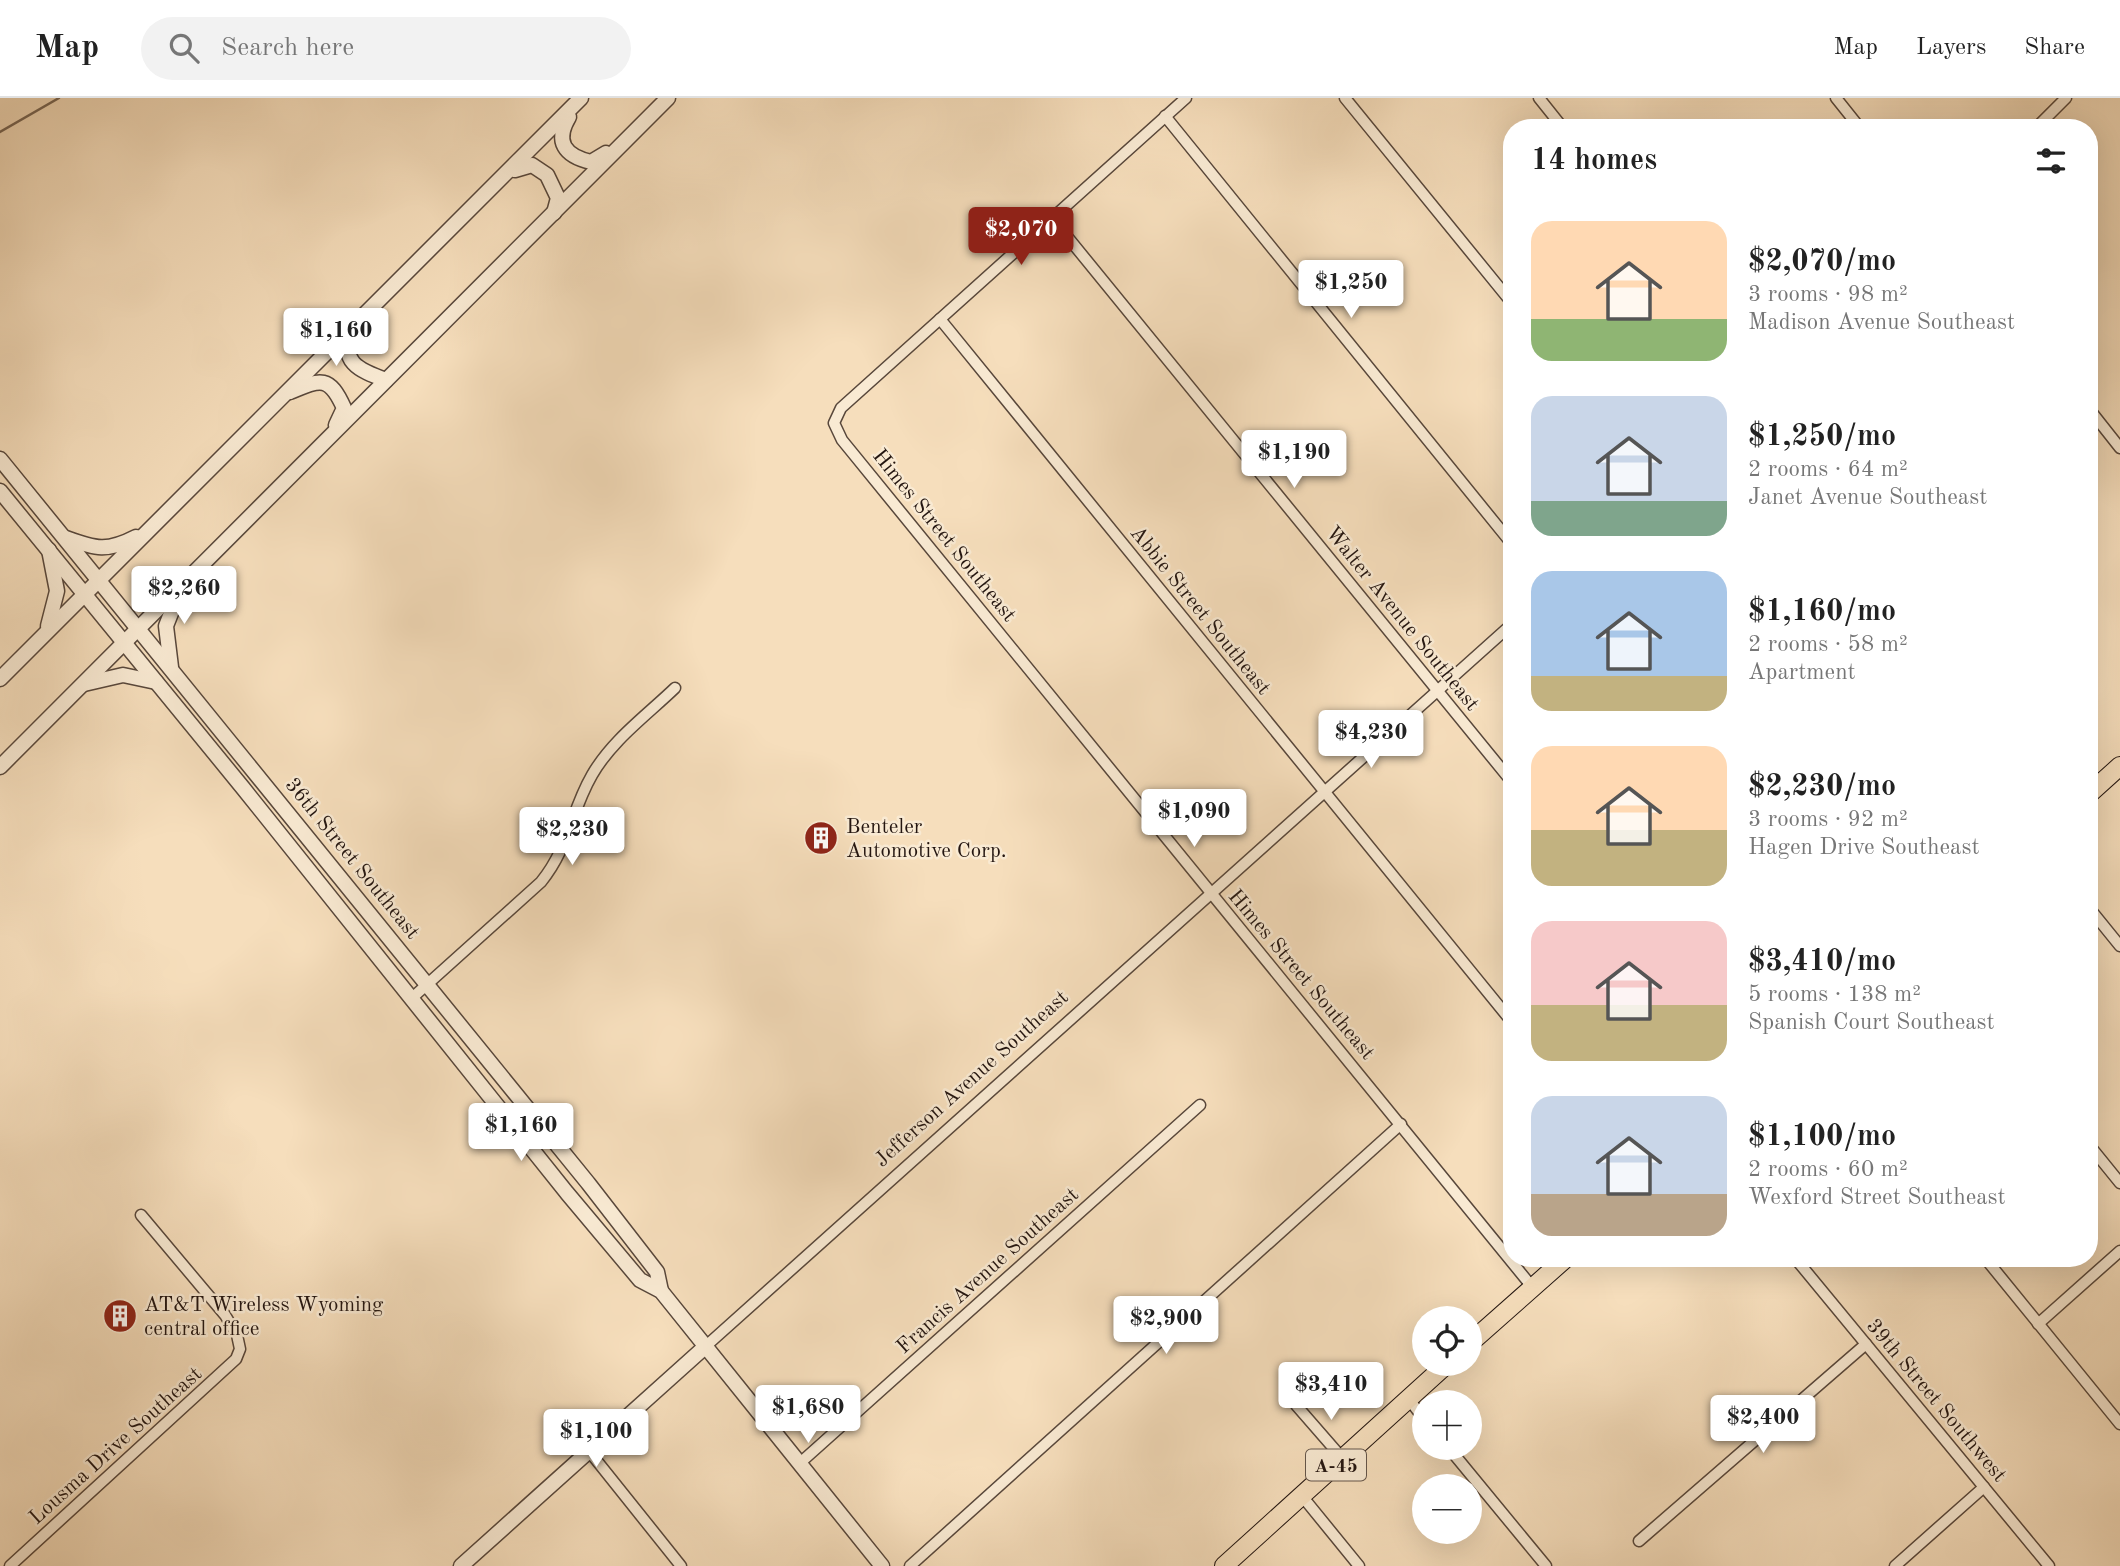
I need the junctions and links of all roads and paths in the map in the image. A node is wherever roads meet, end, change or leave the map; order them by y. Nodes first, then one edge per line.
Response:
1 (581, 98) edge
2 (668, 98) edge
3 (1185, 98) edge
4 (1345, 98) edge
5 (1539, 98) edge
6 (1836, 98) edge
7 (2066, 98) edge
8 (1165, 116) junction
9 (1556, 119) edge
10 (1853, 119) edge
11 (2045, 119) edge
12 (625, 142) junction
13 (510, 172) junction
14 (554, 214) junction
15 (1052, 218) junction
16 (1503, 292) edge
17 (940, 319) junction
18 (354, 324) junction
19 (386, 380) junction
20 (284, 395) junction
21 (2098, 420) edge
22 (331, 436) junction
23 (2120, 448) edge
24 (0, 459) edge
25 (0, 491) edge
26 (1503, 533) edge
27 (144, 534) junction
28 (63, 536) junction
29 (48, 549) junction
30 (99, 581) junction
31 (184, 583) junction
32 (85, 593) junction
33 (136, 628) junction
34 (46, 632) junction
35 (1503, 632) edge
36 (123, 642) junction
37 (172, 668) junction
38 (0, 679) edge
39 (156, 682) junction
40 (80, 686) junction
41 (675, 688) dead end
42 (1436, 689) junction
43 (2120, 766) edge
44 (0, 767) edge
45 (1503, 771) edge
46 (2098, 780) edge
47 (1323, 792) junction
48 (1210, 893) junction
49 (2098, 919) edge
50 (2120, 946) edge
51 (428, 984) junction
52 (412, 998) junction
53 (1503, 1011) edge
54 (1200, 1105) dead end
55 (1401, 1124) junction
56 (2098, 1156) edge
57 (2120, 1183) edge
58 (141, 1215) dead end
59 (2120, 1251) edge
60 (1503, 1252) edge
61 (1515, 1267) edge
62 (1556, 1267) edge
63 (1802, 1267) edge
64 (1992, 1267) edge
65 (1532, 1288) junction
66 (661, 1291) junction
67 (2038, 1324) junction
68 (1482, 1332) edge
69 (1866, 1344) junction
70 (706, 1346) junction
71 (1433, 1376) edge
72 (1408, 1398) junction
73 (1412, 1403) edge
74 (1296, 1405) dead end
75 (2120, 1424) edge
76 (589, 1451) junction
77 (1343, 1459) junction
78 (1459, 1460) edge
79 (800, 1463) junction
80 (1984, 1487) junction
81 (1302, 1496) junction
82 (1639, 1541) dead end
83 (465, 1565) edge
84 (10, 1566) edge
85 (681, 1566) edge
86 (882, 1566) edge
87 (910, 1566) edge
88 (1224, 1566) edge
89 (1359, 1566) edge
90 (1546, 1566) edge
91 (1895, 1566) edge
92 (2049, 1566) edge

1 - 12 street
1 - 13 street
2 - 12 street
3 - 8 street
4 - 16 street
5 - 9 street
6 - 10 street
7 - 11 street
8 - 15 street
8 - 26 street
12 - 14 street
13 - 14 street
13 - 18 street
14 - 19 street
15 - 17 street
15 - 42 street, Walter Avenue Southeast
17 - 47 street, Abbie Street Southeast
17 - 48 street, Himes Street Southeast
18 - 19 street
18 - 20 street
19 - 22 street
20 - 22 street
20 - 27 street
21 - 23 street
22 - 31 street
24 - 28 street, 36th Street Southeast
25 - 29 street, 36th Street Southeast
27 - 28 street
27 - 30 street
28 - 30 street, 36th Street Southeast
29 - 32 street, 36th Street Southeast
29 - 34 street
30 - 32 street
30 - 33 street, 36th Street Southeast
31 - 33 street
31 - 37 street
32 - 34 street
32 - 36 street, 36th Street Southeast
33 - 36 street
33 - 37 street, 36th Street Southeast
34 - 38 street
35 - 42 street, Jefferson Avenue Southeast
36 - 39 street, 36th Street Southeast
36 - 40 street
37 - 51 street, 36th Street Southeast
39 - 40 street
39 - 52 street, 36th Street Southeast
40 - 44 street
41 - 51 street
42 - 45 street, Walter Avenue Southeast
42 - 47 street, Jefferson Avenue Southeast
43 - 46 main road
47 - 48 street, Jefferson Avenue Southeast
47 - 53 street, Abbie Street Southeast
48 - 55 street, Himes Street Southeast
48 - 70 street, Jefferson Avenue Southeast
49 - 50 street
51 - 52 street
51 - 66 street, 36th Street Southeast
52 - 66 street, 36th Street Southeast
54 - 79 street, Francis Avenue Southeast
55 - 60 street, Himes Street Southeast
55 - 87 street
56 - 57 street
58 - 84 street, Lousma Drive Southeast
59 - 67 street
61 - 65 street, Himes Street Southeast
62 - 65 main road
63 - 69 street, 39th Street Southwest
64 - 67 street
65 - 68 main road
66 - 70 street, 36th Street Southeast
67 - 75 street
69 - 80 street, 39th Street Southwest
69 - 82 street
70 - 76 street, Jefferson Avenue Southeast
70 - 79 street, 36th Street Southeast
71 - 72 main road, A-45
72 - 73 street
72 - 77 main road, A-45
74 - 77 street
76 - 83 street, Jefferson Avenue Southeast
76 - 85 street
77 - 81 main road, A-45
78 - 90 street
79 - 86 street, 36th Street Southeast
80 - 91 street
80 - 92 street, 39th Street Southwest
81 - 88 main road, A-45
81 - 89 street

